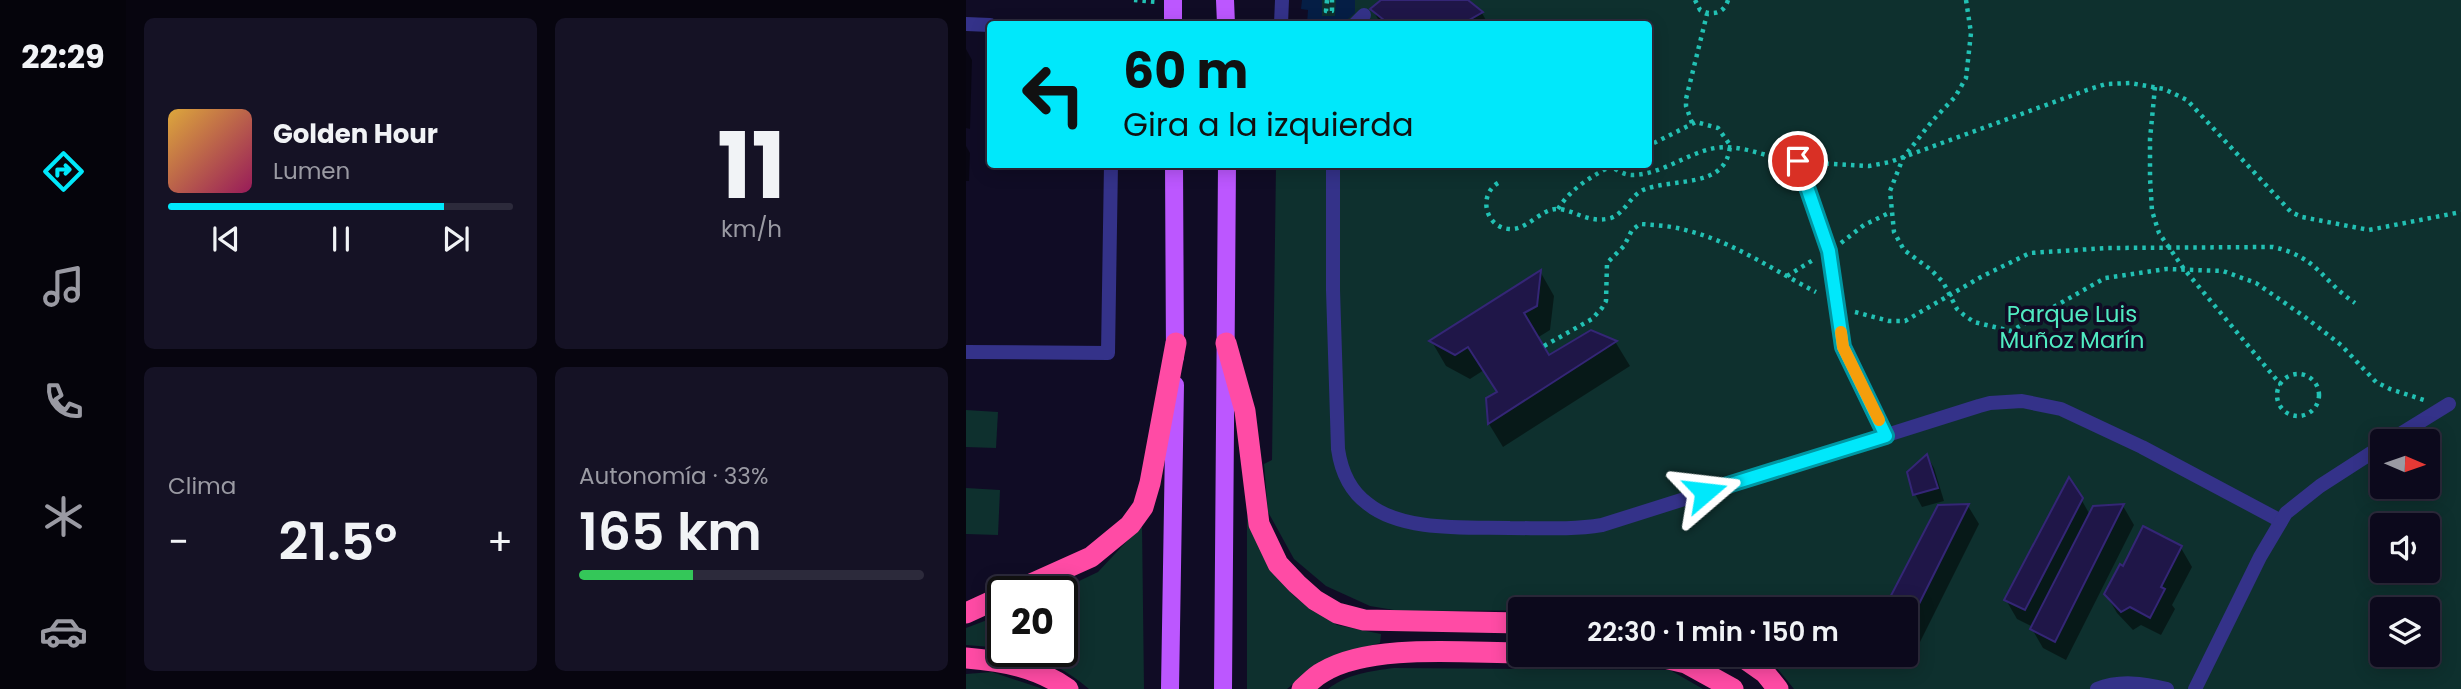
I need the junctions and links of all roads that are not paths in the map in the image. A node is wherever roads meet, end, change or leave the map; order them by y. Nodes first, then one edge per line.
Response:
1 (1173, 0) edge
2 (1225, 0) edge
3 (1282, 0) edge
4 (1173, 21) edge
5 (1226, 21) edge
6 (1282, 21) edge
7 (966, 24) edge
8 (987, 25) edge
9 (1798, 161) road end
10 (1111, 168) edge
11 (1174, 168) edge
12 (1229, 168) edge
13 (1333, 168) edge
14 (1176, 343) junction
15 (1226, 343) junction
16 (966, 352) edge
17 (2449, 404) road end
18 (2408, 429) edge
19 (1886, 436) junction
20 (2370, 454) edge
21 (2281, 521) junction
22 (1048, 576) edge
23 (987, 603) edge
24 (966, 613) edge
25 (1508, 623) edge
26 (1508, 653) edge
27 (966, 658) edge
28 (1693, 667) edge
29 (1756, 667) edge
30 (1068, 689) edge
31 (1170, 689) edge
32 (1223, 689) edge
33 (1302, 689) edge
34 (1733, 689) edge
35 (1778, 689) edge
36 (2097, 689) edge
37 (2166, 689) edge
38 (2195, 689) edge

1 - 4 main road
2 - 5 main road
3 - 6 lane
7 - 8 lane
9 - 19 lane
10 - 16 lane
11 - 14 main road
12 - 15 main road
13 - 19 lane
14 - 22 highway
14 - 31 main road
15 - 25 highway
15 - 32 main road
17 - 18 lane
19 - 21 lane
20 - 21 lane
21 - 38 lane
23 - 24 highway
26 - 33 highway
27 - 30 highway
28 - 34 highway
29 - 35 highway
36 - 37 lane

